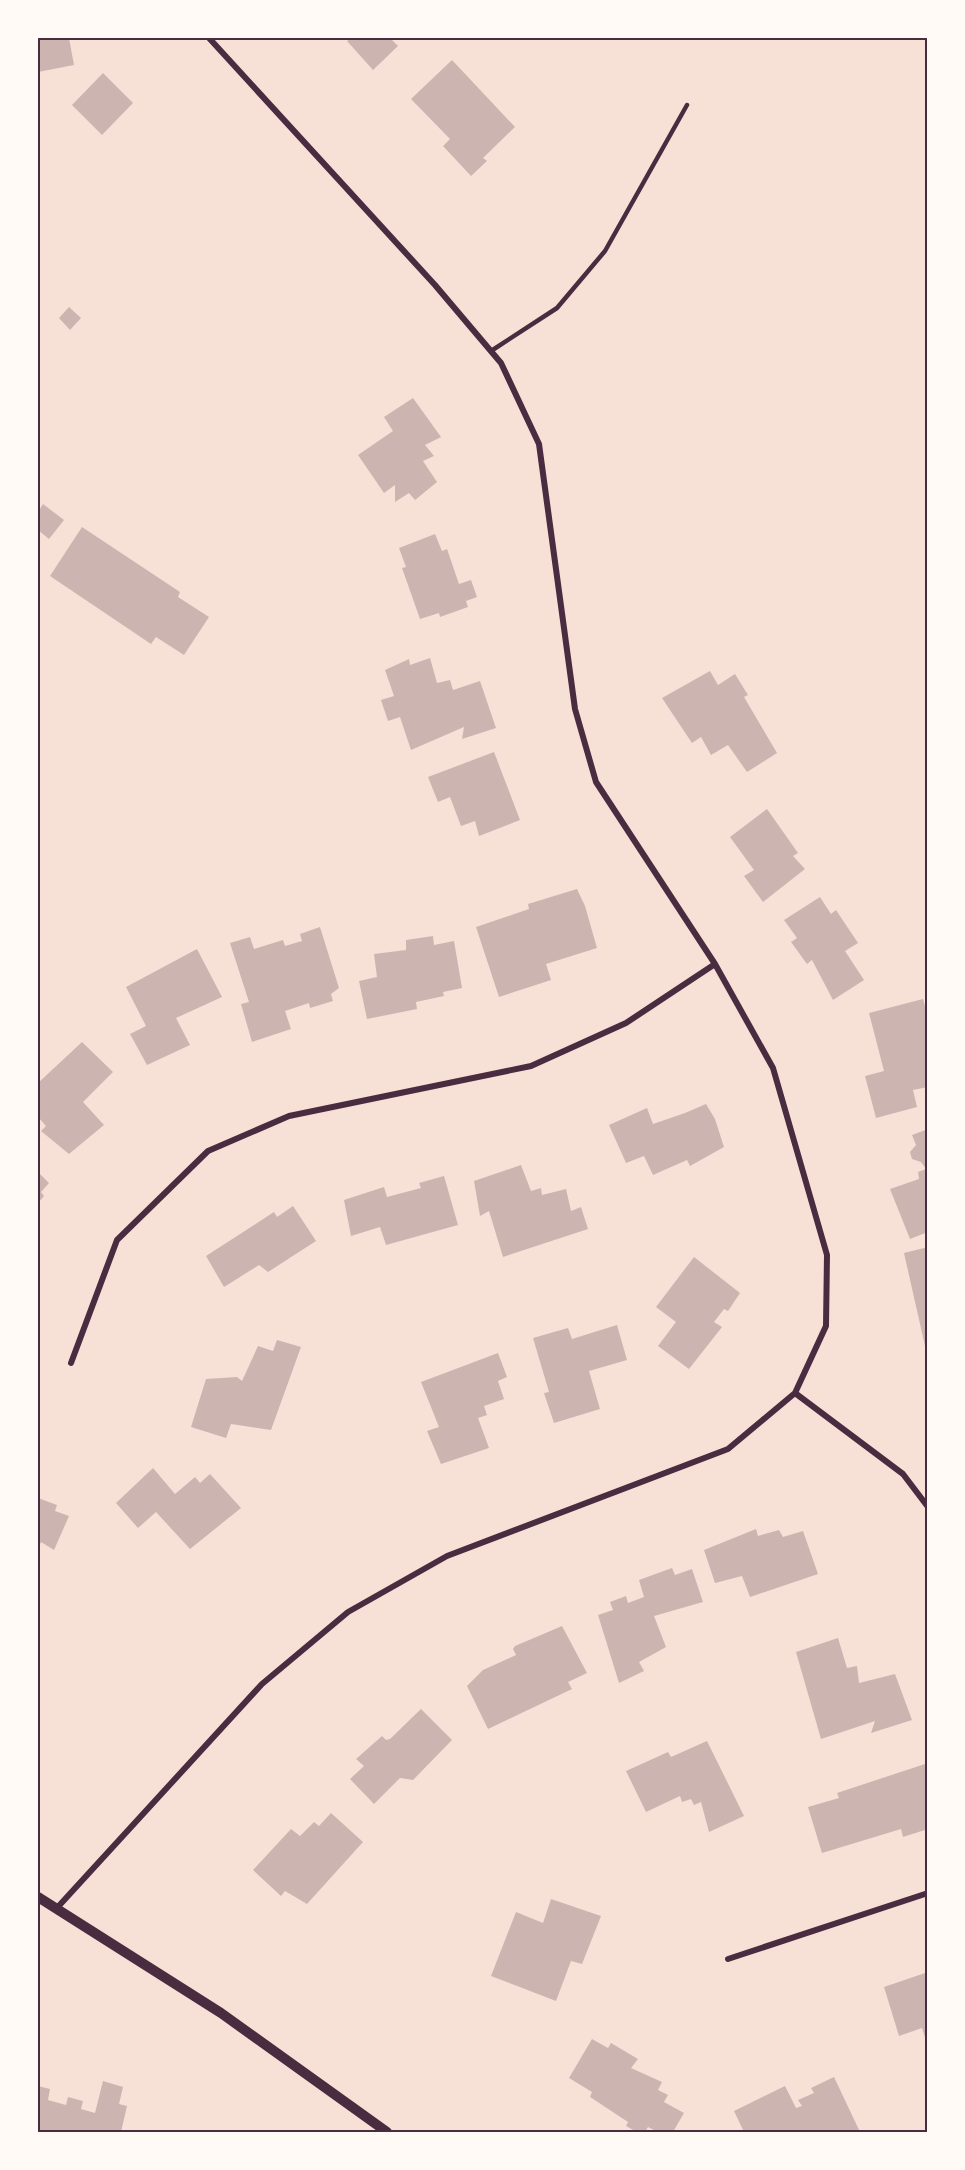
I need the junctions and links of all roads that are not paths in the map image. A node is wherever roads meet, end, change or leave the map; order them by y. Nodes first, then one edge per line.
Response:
1 (209, 38) edge
2 (687, 105) dead end
3 (491, 351) junction
4 (716, 964) junction
5 (71, 1363) dead end
6 (795, 1393) junction
7 (927, 1507) edge
8 (927, 1893) edge
9 (38, 1897) edge
10 (56, 1909) junction
11 (728, 1959) dead end
12 (387, 2133) edge

1 - 3 street
2 - 3 lane
3 - 4 street
4 - 5 street
4 - 6 street
6 - 7 street
6 - 10 street
8 - 11 street
9 - 10 street
10 - 12 street

